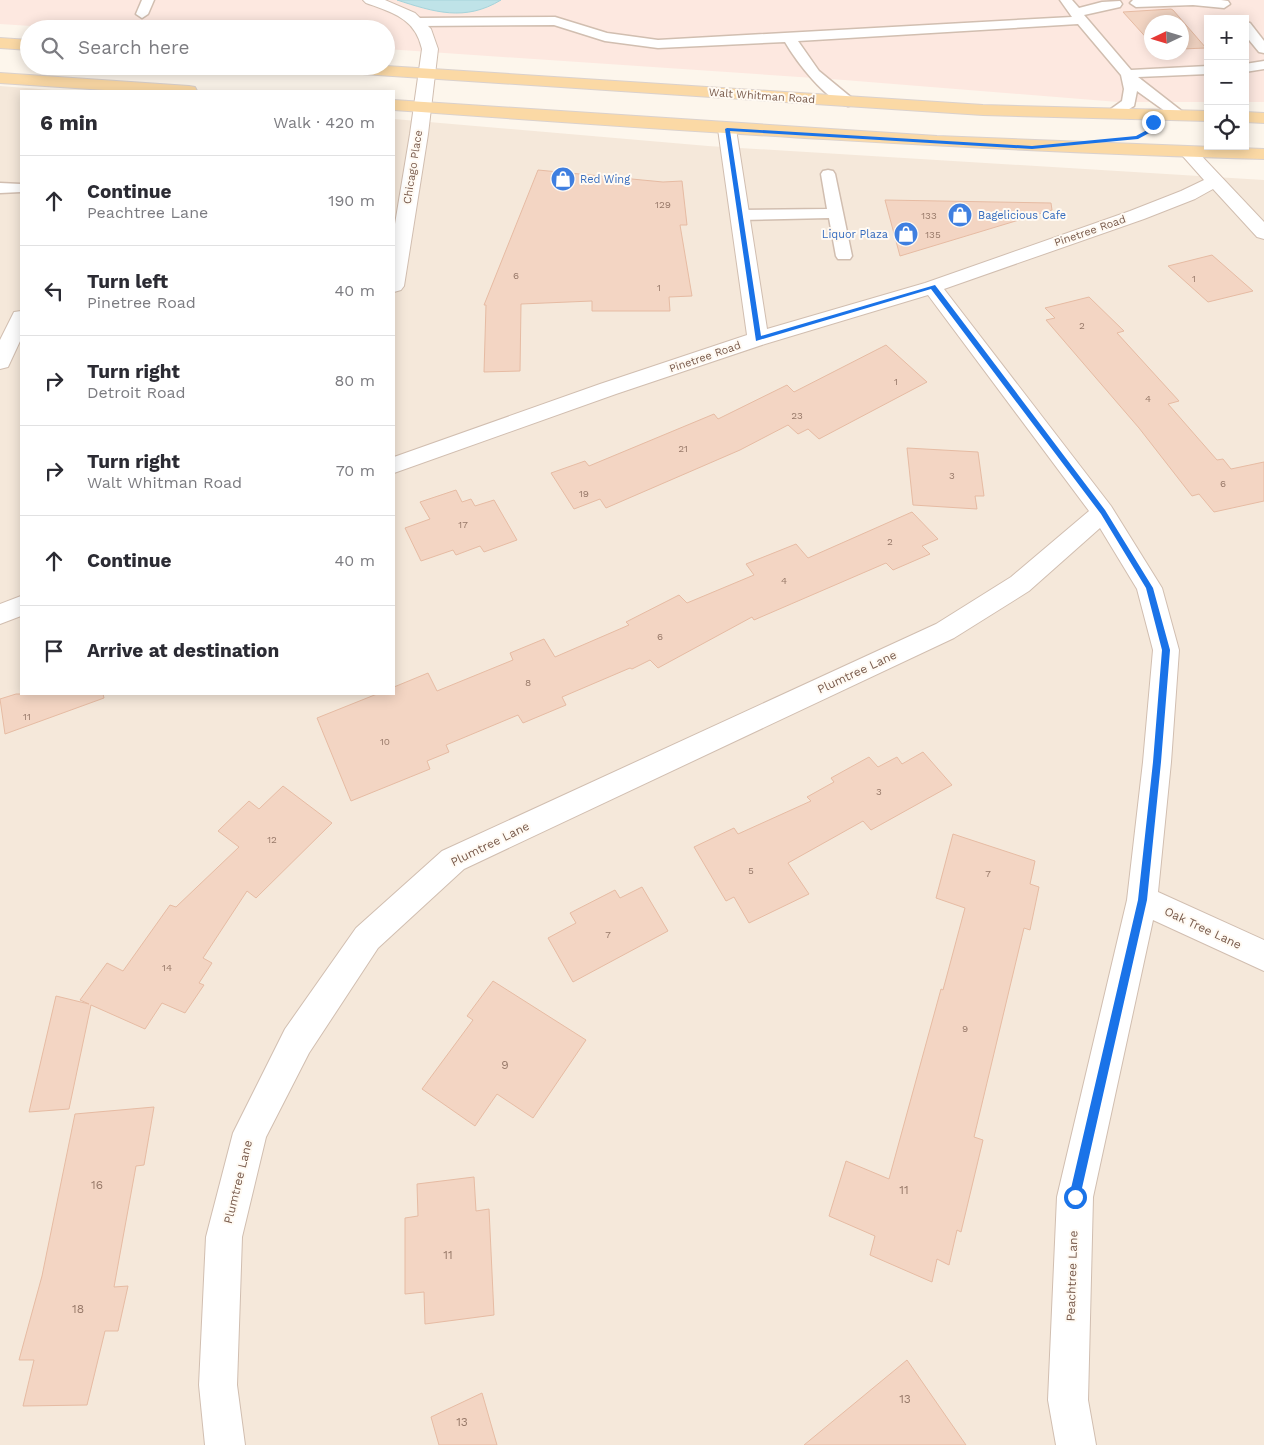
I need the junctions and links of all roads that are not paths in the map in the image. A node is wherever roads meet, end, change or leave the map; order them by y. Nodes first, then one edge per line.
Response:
1 (148, 0) edge
2 (371, 0) edge
3 (1066, 0) edge
4 (1136, 3) dead end
5 (1116, 4) dead end
6 (1233, 13) edge
7 (142, 14) dead end
8 (1079, 16) junction
9 (419, 22) junction
10 (789, 38) junction
11 (0, 44) edge
12 (20, 45) edge
13 (1264, 49) edge
14 (1264, 65) edge
15 (1249, 67) edge
16 (1204, 70) edge
17 (395, 72) edge
18 (426, 74) junction
19 (1127, 74) junction
20 (0, 78) edge
21 (131, 89) edge
22 (160, 90) edge
23 (848, 102) junction
24 (395, 105) edge
25 (422, 107) junction
26 (1111, 114) junction
27 (1249, 117) edge
28 (1204, 118) edge
29 (1264, 118) edge
30 (1264, 126) edge
31 (1149, 127) junction
32 (1185, 127) junction
33 (1249, 127) edge
34 (1204, 128) edge
35 (727, 129) junction
36 (1032, 147) junction
37 (1188, 153) junction
38 (1264, 154) edge
39 (828, 174) dead end
40 (1215, 181) junction
41 (836, 213) junction
42 (740, 215) junction
43 (1264, 233) edge
44 (844, 256) dead end
45 (395, 280) edge
46 (932, 286) junction
47 (20, 319) edge
48 (758, 339) junction
49 (0, 362) edge
50 (395, 465) edge
51 (1103, 512) junction
52 (20, 606) edge
53 (0, 614) edge
54 (1142, 900) junction
55 (1264, 956) edge
56 (225, 1445) edge
57 (1076, 1445) edge

1 - 7 lane
2 - 9 street
3 - 8 lane
4 - 6 lane
5 - 8 lane
6 - 13 lane
8 - 10 lane
8 - 19 lane
9 - 10 lane
9 - 18 street, Chicago Place
10 - 23 lane
11 - 12 main road
14 - 15 lane
16 - 19 lane
17 - 18 main road, Walt Whitman Road
18 - 23 main road, Walt Whitman Road
18 - 25 street, Chicago Place
19 - 26 lane
19 - 32 lane
20 - 21 main road
21 - 22 main road
23 - 26 main road, Walt Whitman Road
24 - 25 main road
25 - 35 main road
25 - 45 street, Chicago Place
26 - 31 main road, Walt Whitman Road
27 - 29 main road
28 - 32 main road, Walt Whitman Road
30 - 33 main road
31 - 32 main road, Walt Whitman Road
31 - 36 main road
32 - 34 main road
32 - 37 main road
35 - 36 main road
35 - 42 street
36 - 37 main road
37 - 38 main road
37 - 40 street
39 - 41 lane
40 - 43 street
40 - 46 street, Pinetree Road
41 - 42 lane
41 - 44 lane
42 - 48 street
46 - 48 street, Pinetree Road
46 - 51 street, Peachtree Lane
47 - 49 street
48 - 50 street, Pinetree Road
51 - 54 street, Peachtree Lane
51 - 56 street, Plumtree Lane
52 - 53 street
54 - 55 street, Oak Tree Lane
54 - 57 street, Peachtree Lane

